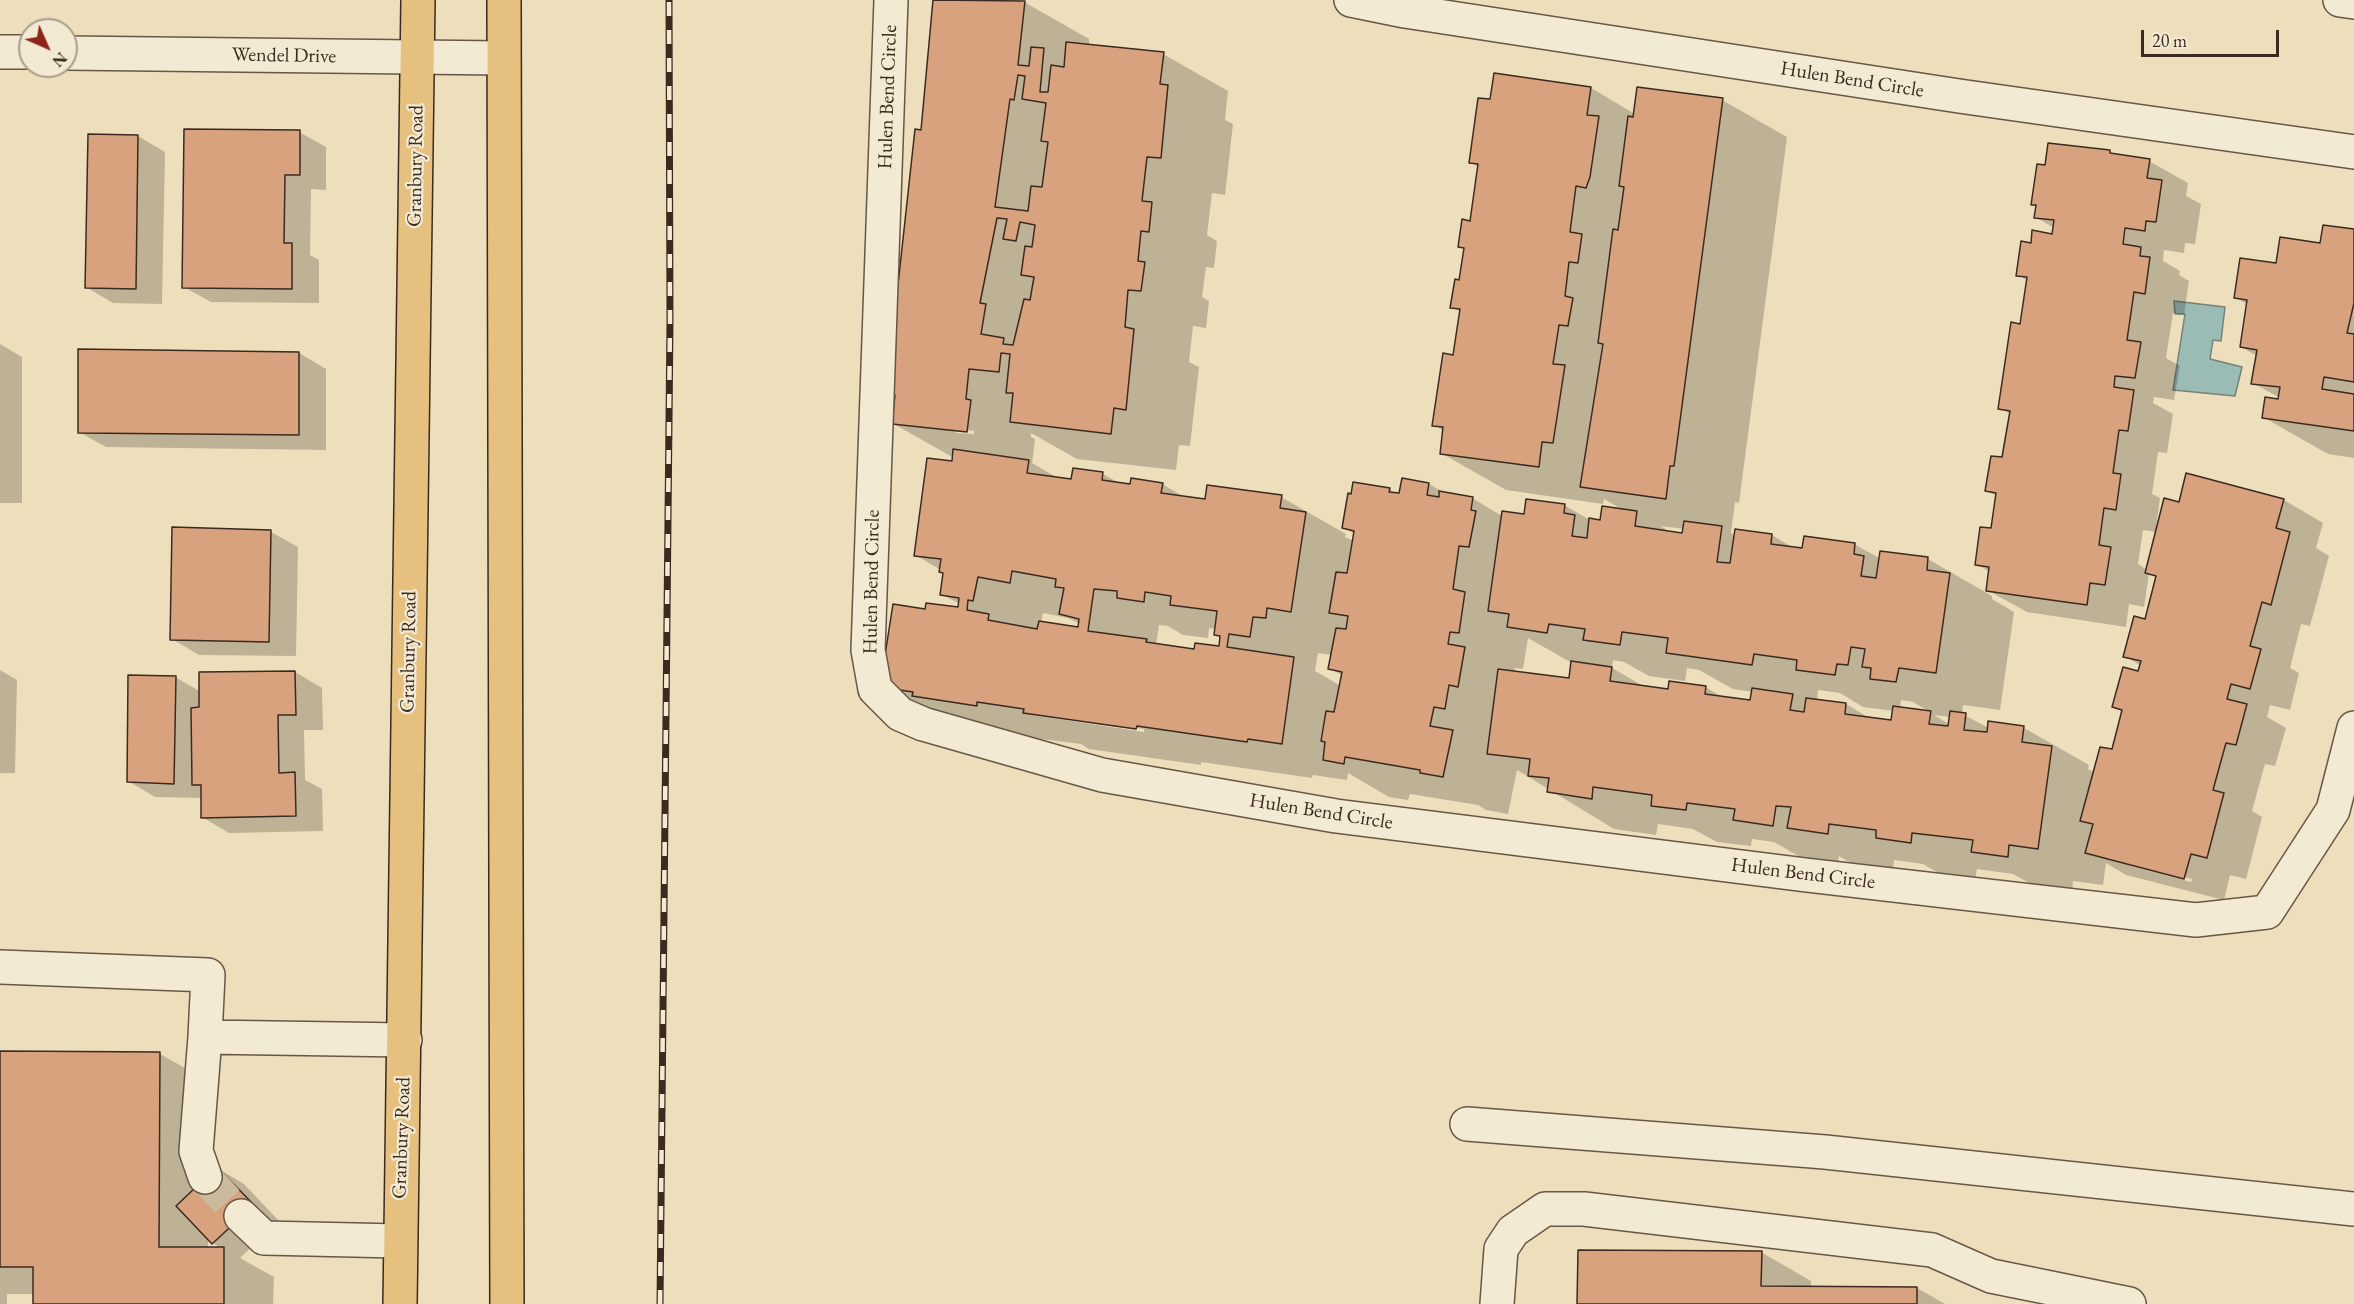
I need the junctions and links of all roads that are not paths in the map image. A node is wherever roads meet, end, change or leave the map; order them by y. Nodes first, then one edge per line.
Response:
1 (418, 0) edge
2 (504, 0) edge
3 (891, 0) edge
4 (1351, 0) edge
5 (2340, 0) edge
6 (2354, 2) edge
7 (0, 52) edge
8 (18, 52) edge
9 (78, 53) edge
10 (418, 57) junction
11 (502, 58) junction
12 (2354, 152) edge
13 (2354, 728) edge
14 (0, 967) edge
15 (205, 1037) junction
16 (405, 1040) junction
17 (1467, 1124) dead end
18 (205, 1178) tunnel mouth
19 (2354, 1209) edge
20 (241, 1216) tunnel mouth
21 (399, 1241) junction
22 (400, 1304) edge
23 (507, 1304) edge
24 (1497, 1304) edge
25 (2129, 1304) edge

1 - 10 main road, Granbury Road
2 - 11 main road
3 - 13 street, Hulen Bend Circle
4 - 12 street, Hulen Bend Circle
5 - 6 street
7 - 8 street
9 - 10 street, Wendel Drive
10 - 11 street, Wendel Drive
10 - 16 main road, Granbury Road
11 - 23 main road
14 - 15 street
15 - 16 street
15 - 18 street
16 - 21 main road, Granbury Road
17 - 19 street
20 - 21 street
21 - 22 main road, Granbury Road
24 - 25 street

